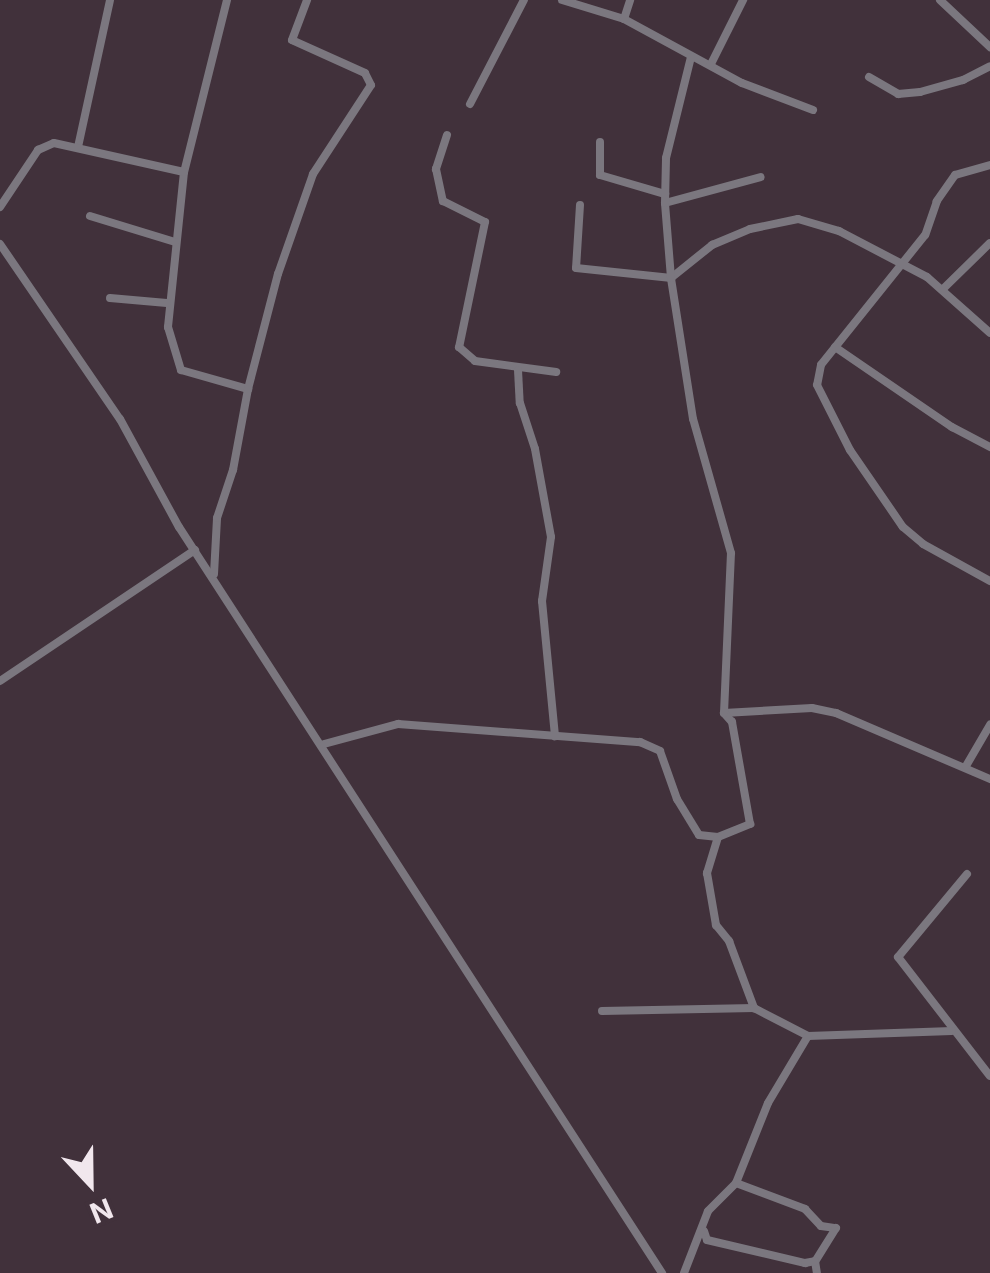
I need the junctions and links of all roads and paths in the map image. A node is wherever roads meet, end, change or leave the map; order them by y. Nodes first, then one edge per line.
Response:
1 (110, 0) edge
2 (228, 0) edge
3 (307, 0) edge
4 (524, 0) edge
5 (562, 0) edge
6 (630, 0) edge
7 (743, 0) edge
8 (940, 0) edge
9 (624, 19) junction
10 (990, 47) edge
11 (691, 57) junction
12 (712, 64) junction
13 (990, 66) edge
14 (869, 77) dead end
15 (470, 104) dead end
16 (813, 110) dead end
17 (447, 136) dead end
18 (600, 142) dead end
19 (78, 148) junction
20 (990, 166) edge
21 (184, 172) junction
22 (761, 177) dead end
23 (665, 198) junction
24 (580, 204) dead end
25 (0, 206) edge
26 (90, 216) dead end
27 (175, 242) junction
28 (990, 243) edge
29 (0, 244) edge
30 (902, 263) junction
31 (671, 278) junction
32 (944, 288) junction
33 (110, 298) dead end
34 (167, 302) junction
35 (990, 333) edge
36 (835, 347) junction
37 (518, 370) junction
38 (556, 372) dead end
39 (248, 389) junction
40 (990, 446) edge
41 (194, 550) junction
42 (214, 577) junction
43 (990, 581) edge
44 (0, 681) edge
45 (724, 713) junction
46 (990, 724) edge
47 (555, 736) junction
48 (324, 744) junction
49 (966, 766) junction
50 (990, 779) edge
51 (718, 838) junction
52 (967, 874) dead end
53 (754, 1008) junction
54 (602, 1011) dead end
55 (952, 1031) junction
56 (808, 1036) junction
57 (990, 1076) edge
58 (736, 1182) junction
59 (704, 1229) junction
60 (815, 1261) junction
61 (662, 1273) edge
62 (684, 1273) edge
63 (817, 1273) edge

1 - 19 street
2 - 21 street
3 - 39 street
4 - 15 street
5 - 9 street
6 - 9 street
7 - 12 street
8 - 10 street
9 - 11 street
11 - 12 street
11 - 23 street
12 - 16 street
13 - 14 street
17 - 37 street
18 - 23 street
19 - 21 street
19 - 25 street
20 - 30 street
21 - 27 street
22 - 23 street
23 - 31 street
24 - 31 street
26 - 27 street
27 - 34 street
28 - 32 street
29 - 41 street
30 - 31 street
30 - 32 street
30 - 36 street
31 - 45 street
32 - 35 street
33 - 34 street
34 - 39 street
36 - 40 street
36 - 43 street
37 - 38 street
37 - 47 street
39 - 42 street
41 - 42 street
41 - 44 street
42 - 48 street
45 - 49 street
45 - 51 street
46 - 49 street
47 - 48 street
47 - 51 street
48 - 61 street
49 - 50 street
51 - 53 street
52 - 55 street
53 - 54 street
53 - 56 street
55 - 56 street
55 - 57 street
56 - 58 street
58 - 59 street
58 - 60 street
59 - 60 street
59 - 62 street
60 - 63 street

